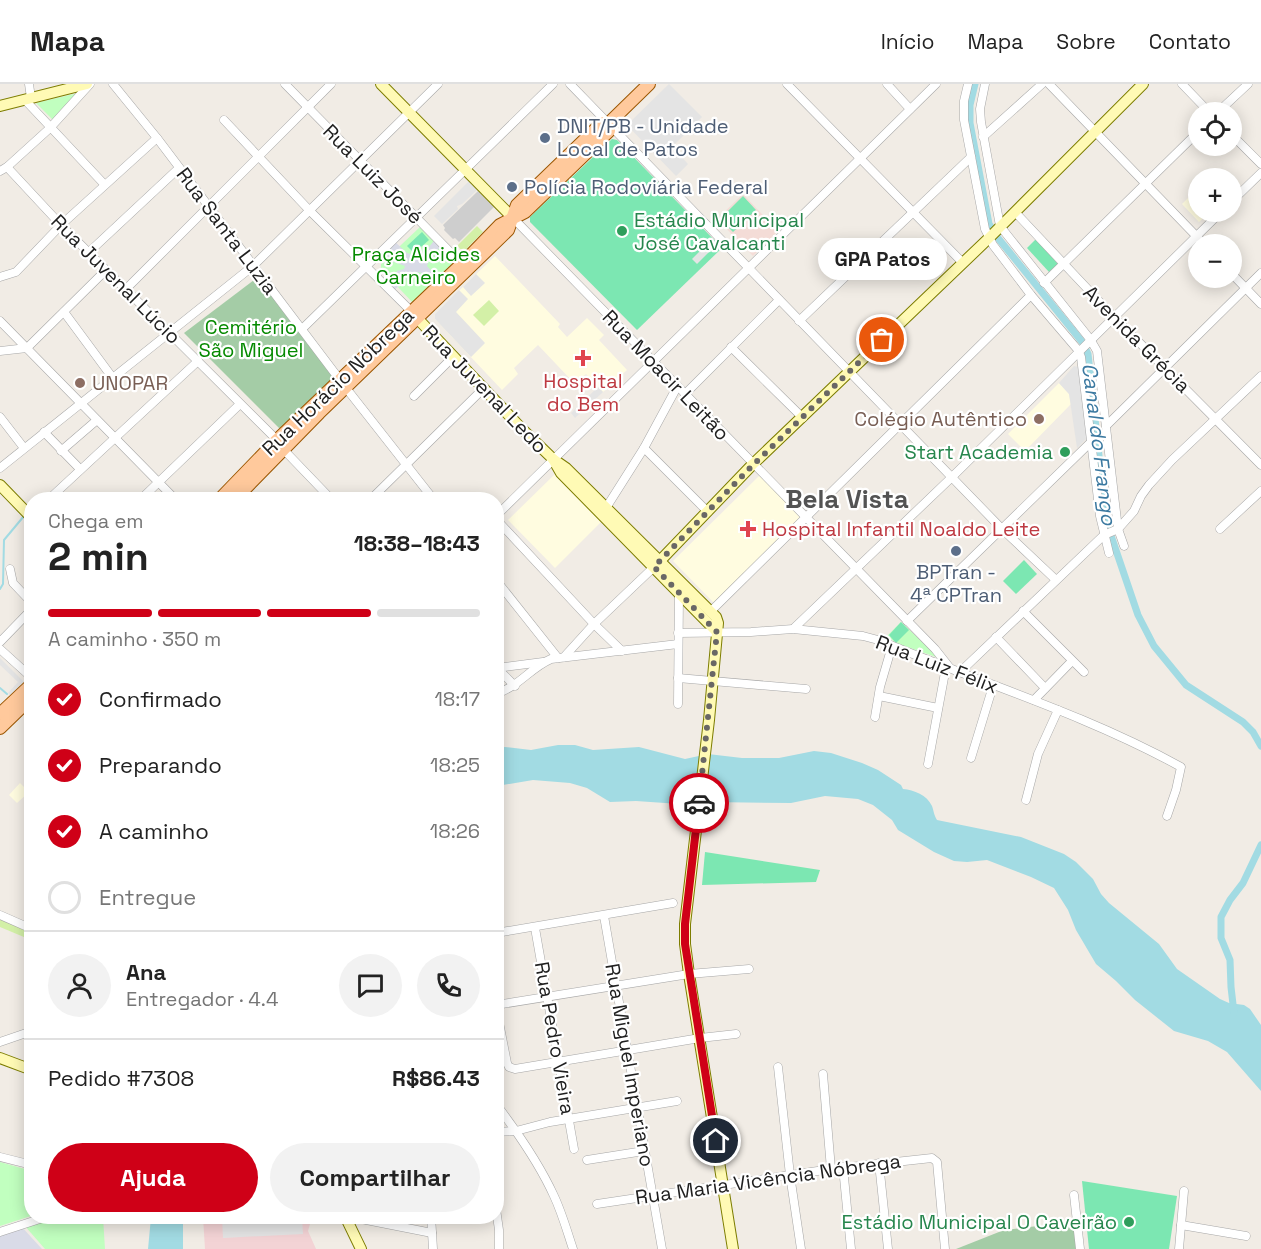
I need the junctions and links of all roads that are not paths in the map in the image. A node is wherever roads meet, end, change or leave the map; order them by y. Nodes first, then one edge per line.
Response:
1 (29, 84) edge
2 (88, 84) edge
3 (113, 84) edge
4 (285, 84) edge
5 (331, 84) edge
6 (381, 84) edge
7 (438, 84) edge
8 (553, 84) edge
9 (570, 84) edge
10 (649, 84) edge
11 (787, 84) edge
12 (936, 84) edge
13 (968, 84) edge
14 (985, 84) edge
15 (1042, 84) edge
16 (1049, 84) edge
17 (1143, 84) edge
18 (1182, 84) edge
19 (1248, 84) edge
20 (892, 86) edge
21 (28, 99) junction
22 (1199, 102) edge
23 (1229, 102) edge
24 (0, 106) edge
25 (307, 107) junction
26 (910, 109) junction
27 (408, 113) junction
28 (224, 120) dead end
29 (609, 123) junction
30 (50, 128) junction
31 (1095, 132) junction
32 (157, 138) junction
33 (983, 138) junction
34 (1188, 142) edge
35 (1242, 145) edge
36 (257, 157) junction
37 (971, 157) junction
38 (860, 159) junction
39 (359, 162) junction
40 (1261, 164) edge
41 (179, 168) junction
42 (3, 169) edge
43 (466, 171) junction
44 (1261, 173) edge
45 (104, 184) junction
46 (1144, 184) junction
47 (1242, 191) edge
48 (209, 207) junction
49 (310, 211) junction
50 (912, 211) junction
51 (1015, 212) junction
52 (512, 217) junction
53 (417, 219) junction
54 (1210, 222) edge
55 (61, 225) junction
56 (1000, 226) junction
57 (1193, 234) edge
58 (1197, 234) edge
59 (989, 238) junction
60 (1188, 243) edge
61 (88, 253) junction
62 (963, 263) junction
63 (462, 264) junction
64 (1063, 264) junction
65 (254, 266) junction
66 (366, 267) junction
67 (748, 268) junction
68 (106, 270) junction
69 (1261, 273) edge
70 (0, 277) edge
71 (1044, 283) junction
72 (1242, 285) edge
73 (1245, 288) junction
74 (126, 289) junction
75 (1032, 295) junction
76 (779, 300) junction
77 (1261, 304) edge
78 (64, 312) junction
79 (416, 317) junction
80 (1114, 317) junction
81 (0, 321) edge
82 (799, 321) junction
83 (302, 329) junction
84 (170, 333) junction
85 (1090, 339) junction
86 (731, 347) junction
87 (27, 348) junction
88 (1078, 350) junction
89 (0, 351) edge
90 (453, 357) junction
91 (198, 361) junction
92 (652, 361) junction
93 (1164, 366) junction
94 (850, 372) junction
95 (1261, 376) edge
96 (112, 377) junction
97 (343, 384) junction
98 (677, 387) junction
99 (484, 388) junction
100 (685, 394) junction
101 (414, 396) dead end
102 (82, 402) junction
103 (240, 404) junction
104 (0, 417) edge
105 (803, 418) junction
106 (1217, 418) junction
107 (97, 420) junction
108 (902, 424) junction
109 (1107, 425) junction
110 (44, 432) junction
111 (115, 438) junction
112 (1092, 441) junction
113 (280, 444) junction
114 (24, 448) junction
115 (644, 448) junction
116 (61, 451) junction
117 (553, 459) junction
118 (1260, 460) edge
119 (407, 464) junction
120 (753, 465) junction
121 (0, 468) edge
122 (80, 470) junction
123 (952, 477) junction
124 (158, 482) junction
125 (0, 485) edge
126 (1261, 490) edge
127 (57, 492) edge
128 (148, 492) edge
129 (168, 492) edge
130 (228, 492) edge
131 (241, 492) edge
132 (325, 492) edge
133 (378, 492) edge
134 (428, 492) edge
135 (606, 508) junction
136 (24, 510) edge
137 (504, 510) edge
138 (708, 512) junction
139 (807, 518) junction
140 (504, 527) edge
141 (1002, 529) junction
142 (1220, 529) dead end
143 (1112, 532) junction
144 (1124, 546) dead end
145 (1109, 553) dead end
146 (657, 564) junction
147 (10, 569) dead end
148 (856, 570) junction
149 (1056, 580) junction
150 (504, 590) edge
151 (679, 594) junction
152 (24, 595) edge
153 (711, 611) junction
154 (1023, 611) junction
155 (24, 617) edge
156 (907, 621) junction
157 (594, 624) junction
158 (793, 629) junction
159 (717, 632) junction
160 (678, 633) junction
161 (996, 637) junction
162 (0, 642) edge
163 (678, 644) junction
164 (891, 646) junction
165 (0, 648) edge
166 (622, 651) junction
167 (561, 658) junction
168 (1072, 661) junction
169 (544, 662) junction
170 (504, 666) edge
171 (948, 667) junction
172 (24, 670) edge
173 (960, 672) junction
174 (1084, 672) dead end
175 (504, 674) edge
176 (678, 678) junction
177 (713, 680) junction
178 (515, 686) junction
179 (993, 686) junction
180 (1045, 688) junction
181 (806, 689) dead end
182 (504, 691) edge
183 (24, 692) edge
184 (879, 696) junction
185 (1034, 700) junction
186 (678, 704) dead end
187 (24, 705) edge
188 (938, 708) junction
189 (1058, 710) junction
190 (0, 714) edge
191 (875, 717) dead end
192 (0, 728) edge
193 (971, 758) dead end
194 (928, 764) dead end
195 (1026, 800) dead end
196 (1167, 816) dead end
197 (673, 903) dead end
198 (0, 915) edge
199 (604, 916) junction
200 (24, 926) edge
201 (535, 928) junction
202 (504, 932) edge
203 (749, 969) dead end
204 (689, 974) junction
205 (617, 985) junction
206 (548, 996) junction
207 (504, 1004) edge
208 (24, 1034) edge
209 (736, 1034) dead end
210 (699, 1038) junction
211 (0, 1042) edge
212 (504, 1044) edge
213 (629, 1050) junction
214 (0, 1058) edge
215 (559, 1062) junction
216 (0, 1064) edge
217 (24, 1067) edge
218 (778, 1067) dead end
219 (24, 1072) edge
220 (823, 1074) dead end
221 (677, 1101) dead end
222 (638, 1108) junction
223 (504, 1115) edge
224 (569, 1120) junction
225 (516, 1131) junction
226 (504, 1132) edge
227 (574, 1149) dead end
228 (644, 1151) junction
229 (0, 1157) edge
230 (587, 1160) dead end
231 (24, 1163) edge
232 (879, 1163) junction
233 (843, 1167) junction
234 (831, 1169) junction
235 (790, 1175) junction
236 (723, 1185) junction
237 (1184, 1191) dead end
238 (652, 1195) junction
239 (1074, 1195) dead end
240 (597, 1204) dead end
241 (24, 1224) edge
242 (349, 1224) edge
243 (402, 1224) edge
244 (431, 1224) edge
245 (498, 1224) edge
246 (1181, 1225) junction
247 (0, 1232) edge
248 (432, 1233) junction
249 (1246, 1236) dead end
250 (361, 1249) edge
251 (433, 1249) edge
252 (499, 1249) edge
253 (573, 1249) edge
254 (662, 1249) edge
255 (733, 1249) edge
256 (801, 1249) edge
257 (851, 1249) edge
258 (888, 1249) edge
259 (940, 1249) edge
260 (945, 1249) edge
261 (1080, 1249) edge
262 (1179, 1249) edge

1 - 21 street
2 - 21 main road
2 - 30 street
3 - 32 street, Rua Santa Luzia
4 - 25 street, Rua Luiz José
5 - 25 street
6 - 27 main road, Rua Moacir Leitão
7 - 27 street
8 - 43 street
9 - 29 street
10 - 29 main road, Rua Horácio Nóbrega
11 - 38 street
12 - 26 street
13 - 37 street
14 - 33 street
15 - 33 street
16 - 31 street
17 - 31 main road
18 - 22 street
19 - 23 street
20 - 26 street
21 - 24 main road
21 - 30 street
25 - 36 street
25 - 39 street, Rua Luiz José
26 - 38 street
27 - 39 street
27 - 43 main road, Rua Moacir Leitão
28 - 36 street
29 - 52 main road, Rua Horácio Nóbrega
29 - 67 street
30 - 42 street
30 - 45 street
31 - 46 street
31 - 51 main road
32 - 41 street, Rua Santa Luzia
32 - 45 street
33 - 56 street
34 - 46 street
35 - 40 street
36 - 48 street
36 - 49 street
37 - 50 street
37 - 59 street
38 - 50 street
38 - 67 street
39 - 49 street
39 - 53 street, Rua Luiz José
41 - 48 street, Rua Santa Luzia
41 - 61 street
42 - 55 street, Rua Juvenal Lúcio
43 - 52 main road, Rua Moacir Leitão
43 - 53 street
44 - 47 street
45 - 55 street
46 - 57 street
46 - 64 street
48 - 65 street, Rua Santa Luzia
48 - 74 street
49 - 65 street
49 - 66 street
50 - 62 street
50 - 82 street
51 - 56 main road
51 - 64 street, Avenida Grécia
52 - 63 main road, Rua Horácio Nóbrega
52 - 79 main road, Rua Horácio Nóbrega
52 - 92 street, Rua Moacir Leitão
53 - 63 street, Rua Luiz José
53 - 66 street
54 - 58 street
55 - 61 street, Rua Juvenal Lúcio
55 - 70 street
56 - 59 main road
56 - 71 street
59 - 62 main road
59 - 75 street
60 - 80 street
61 - 68 street, Rua Juvenal Lúcio
62 - 94 main road
63 - 79 main road, Rua Horácio Nóbrega
64 - 71 street
64 - 80 street, Avenida Grécia
65 - 83 street, Rua Santa Luzia
65 - 84 street
66 - 79 street
66 - 83 street
67 - 76 street
67 - 92 street
68 - 74 street, Rua Juvenal Lúcio
68 - 78 street
69 - 73 street
71 - 85 street
72 - 73 street
73 - 77 street
73 - 93 street
74 - 84 street, Rua Juvenal Lúcio
75 - 88 street
75 - 108 street
76 - 82 street
76 - 86 street
78 - 87 street
78 - 96 street
79 - 90 main road, Rua Juvenal Ledo
79 - 97 main road, Rua Horácio Nóbrega
80 - 85 street
80 - 93 street, Avenida Grécia
81 - 87 street
82 - 94 street
83 - 97 street, Rua Santa Luzia
84 - 91 street, Rua Juvenal Lúcio
84 - 96 street
85 - 88 street
85 - 109 street
86 - 100 street
86 - 105 street
87 - 89 street
87 - 102 street
88 - 112 street
88 - 123 street
90 - 99 main road, Rua Juvenal Ledo
90 - 101 street
91 - 103 street, Rua Juvenal Lúcio
91 - 111 street
92 - 98 street, Rua Moacir Leitão
92 - 117 street
93 - 106 street, Avenida Grécia
93 - 109 street
94 - 105 main road
94 - 108 street
95 - 106 street
96 - 102 street
97 - 113 main road, Rua Horácio Nóbrega
97 - 119 street, Rua Santa Luzia
98 - 100 street, Rua Moacir Leitão
98 - 115 street
99 - 117 main road, Rua Juvenal Ledo
99 - 119 street
100 - 120 street, Rua Moacir Leitão
102 - 107 street
102 - 110 street
103 - 113 street, Rua Juvenal Lúcio
103 - 124 street
104 - 114 street
105 - 120 main road
106 - 118 street, Avenida Grécia
106 - 143 street
107 - 111 street
107 - 116 street
108 - 123 street
108 - 139 street
109 - 143 street
110 - 114 street
110 - 116 street
111 - 122 street
111 - 124 street
112 - 141 street
112 - 143 street
113 - 130 main road, Rua Horácio Nóbrega
113 - 131 main road, Rua Horácio Nóbrega
113 - 132 street, Rua Juvenal Lúcio
114 - 121 street
115 - 135 street
115 - 138 street
116 - 122 street
117 - 135 main road, Rua Juvenal Ledo
117 - 137 street
117 - 146 main road, Rua Juvenal Ledo
119 - 133 street
119 - 134 street, Rua Santa Luzia
120 - 138 main road
120 - 139 street, Rua Moacir Leitão
122 - 127 street
123 - 141 street
123 - 148 street
124 - 128 street
124 - 129 street
125 - 136 main road
126 - 142 street
135 - 146 main road, Rua Juvenal Ledo
138 - 146 main road
139 - 148 street, Rua Moacir Leitão
139 - 153 street
140 - 157 street
141 - 149 street
141 - 156 street
143 - 144 street
143 - 145 street
143 - 149 street
146 - 151 main road, Rua Juvenal Ledo
146 - 153 main road, Rua Juvenal Ledo
146 - 157 street
147 - 152 street
148 - 156 street, Rua Moacir Leitão
148 - 158 street
149 - 154 street
150 - 167 street
151 - 159 main road, Rua Juvenal Ledo
151 - 160 street
153 - 159 main road, Rua Juvenal Ledo
154 - 161 street
154 - 168 street
155 - 162 street
156 - 171 street, Rua Moacir Leitão
157 - 166 street
157 - 167 street
158 - 159 street, Rua Luiz Félix
158 - 164 street, Rua Luiz Félix
159 - 160 street, Rua Luiz Félix
159 - 177 main road
160 - 163 street
161 - 173 street
161 - 180 street
163 - 166 street
163 - 176 street
164 - 171 street, Rua Luiz Félix
164 - 184 street
165 - 172 street
166 - 167 street
167 - 169 street
168 - 174 street
168 - 180 street
169 - 170 street
169 - 178 street
171 - 173 street, Rua Luiz Félix
171 - 188 street
173 - 179 street, Rua Luiz Félix
175 - 178 street
176 - 177 street
176 - 186 street
177 - 181 street
177 - 204 main road
178 - 182 street
179 - 185 street, Rua Luiz Félix
179 - 193 street
180 - 185 street
183 - 190 main road
184 - 188 street
184 - 191 street
185 - 189 street, Rua Luiz Félix
187 - 192 main road
188 - 194 street
189 - 195 street
189 - 196 street, Rua Luiz Félix
197 - 199 street
198 - 200 street
199 - 201 street
199 - 205 street, Rua Miguel Imperiano
201 - 202 street
201 - 206 street, Rua Pedro Vieira
203 - 204 street
204 - 205 street
204 - 210 main road
205 - 206 street
205 - 213 street, Rua Miguel Imperiano
206 - 207 street
206 - 215 street, Rua Pedro Vieira
208 - 211 street
209 - 210 street
210 - 213 street
210 - 236 main road
212 - 215 street
213 - 215 street
213 - 222 street, Rua Miguel Imperiano
214 - 217 main road
215 - 224 street, Rua Pedro Vieira
216 - 219 main road
218 - 235 street
220 - 234 street
221 - 222 street
222 - 224 street
222 - 228 street, Rua Miguel Imperiano
223 - 225 street
224 - 225 street
224 - 227 street, Rua Pedro Vieira
225 - 226 street
225 - 253 street
228 - 230 street
228 - 238 street, Rua Miguel Imperiano
229 - 231 street
232 - 233 street, Rua Maria Vicência Nóbrega
232 - 258 street
232 - 260 street, Rua Maria Vicência Nóbrega
233 - 234 street, Rua Maria Vicência Nóbrega
233 - 257 street
234 - 235 street, Rua Maria Vicência Nóbrega
235 - 236 street, Rua Maria Vicência Nóbrega
235 - 256 street
236 - 238 street, Rua Maria Vicência Nóbrega
236 - 255 main road
237 - 246 street
238 - 240 street, Rua Maria Vicência Nóbrega
238 - 254 street, Rua Miguel Imperiano
239 - 261 street
241 - 247 street
242 - 250 main road
243 - 248 street
244 - 248 street
245 - 252 street
246 - 249 street
246 - 262 street
248 - 251 street
259 - 260 street

